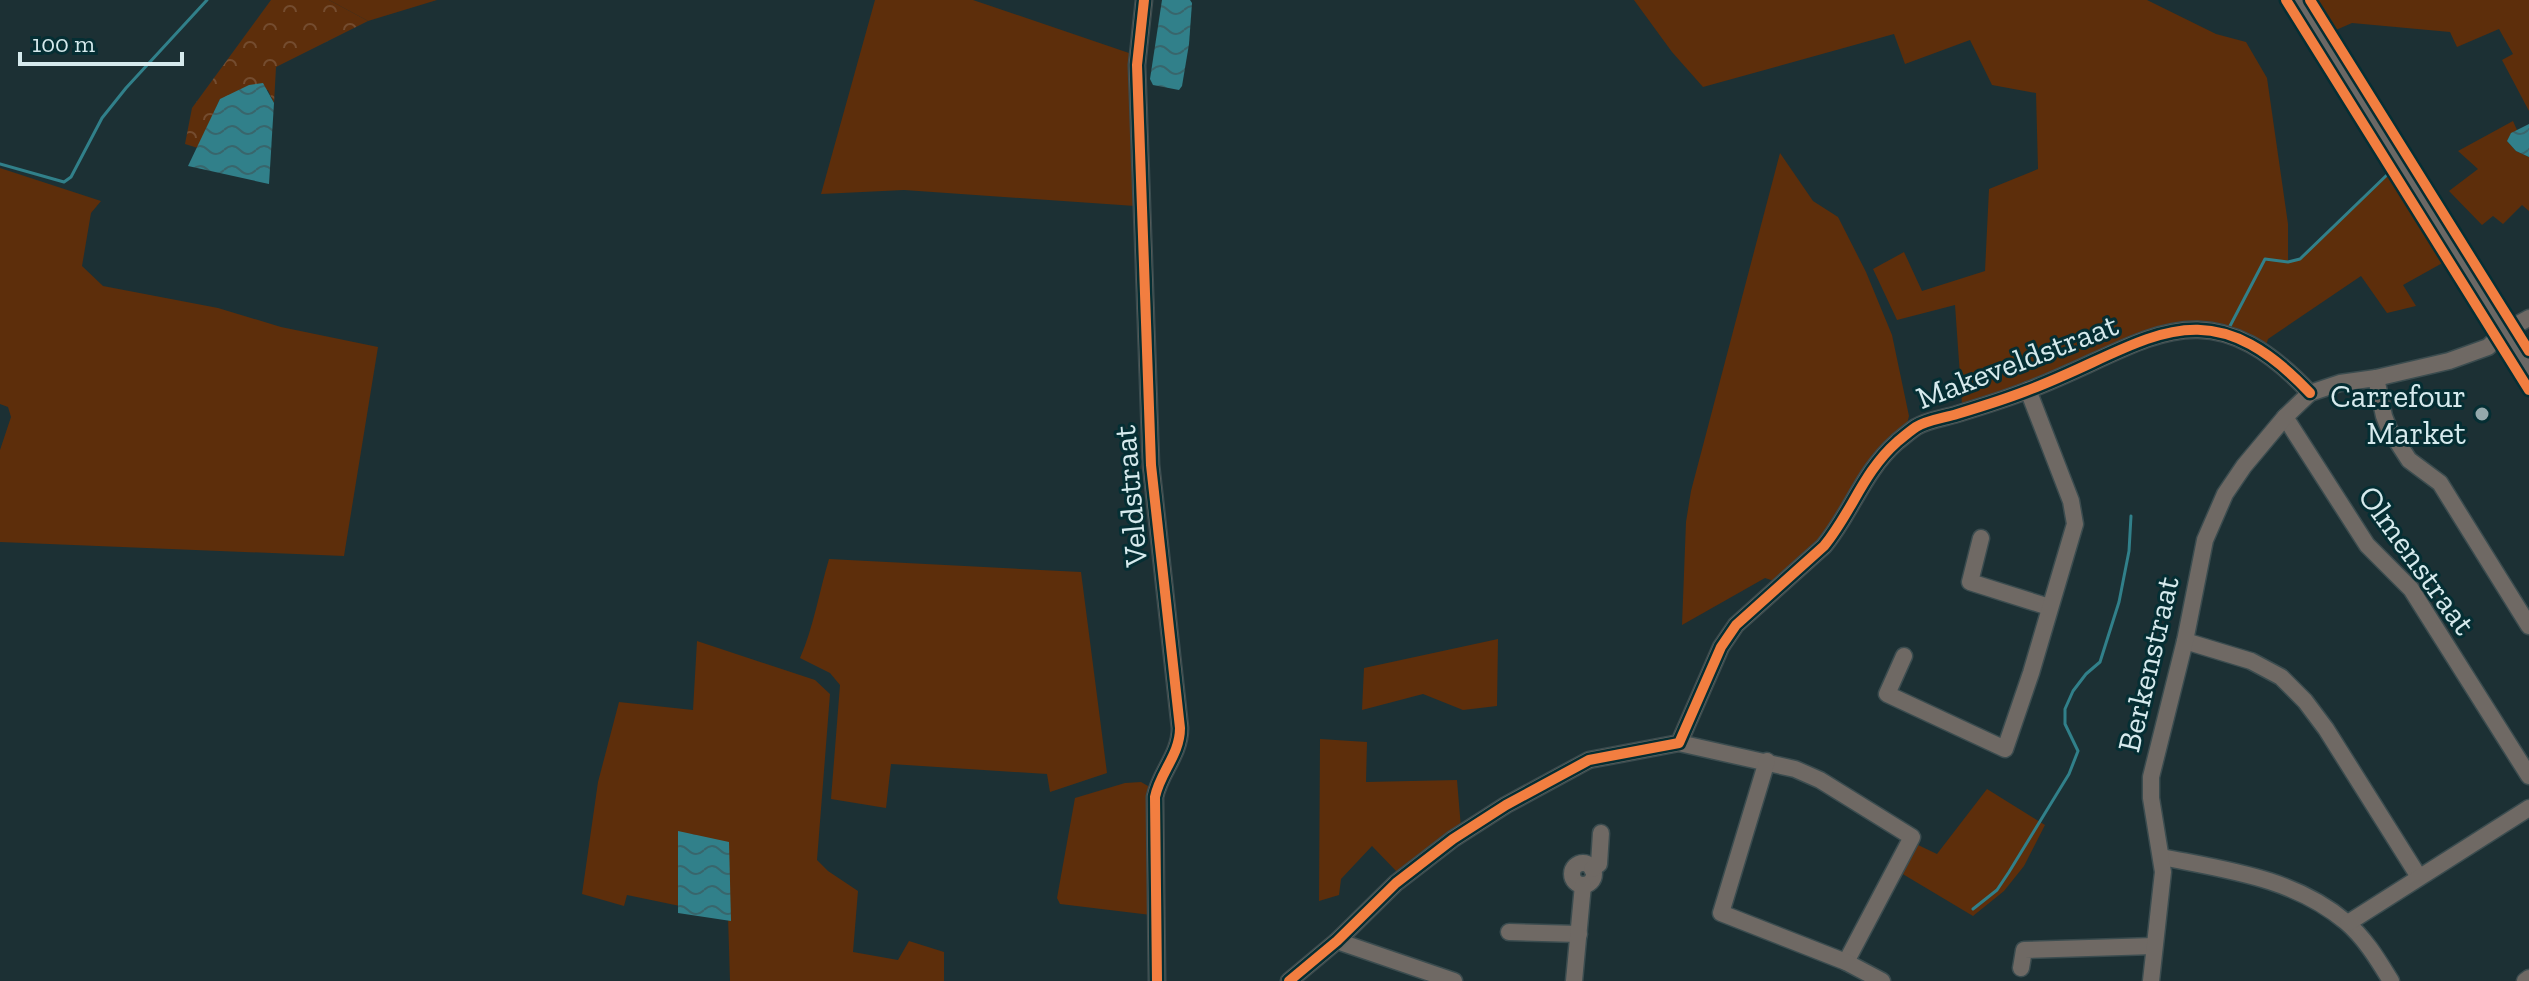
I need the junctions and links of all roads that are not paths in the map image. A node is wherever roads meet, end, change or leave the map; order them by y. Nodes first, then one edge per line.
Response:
1 (1144, 0) edge
2 (2298, 0) edge
3 (2529, 318) edge
4 (2505, 331) junction
5 (2529, 370) edge
6 (2376, 378) junction
7 (2028, 390) junction
8 (2310, 393) junction
9 (2285, 417) junction
10 (1981, 538) dead end
11 (2049, 607) junction
12 (2529, 626) edge
13 (2185, 641) junction
14 (1904, 656) dead end
15 (1679, 743) junction
16 (1767, 761) junction
17 (2529, 776) edge
18 (2529, 808) edge
19 (1601, 833) dead end
20 (2162, 857) junction
21 (2419, 877) junction
22 (2348, 923) junction
23 (1509, 932) dead end
24 (1579, 934) junction
25 (1337, 941) junction
26 (2154, 946) junction
27 (1846, 962) junction
28 (2021, 968) dead end
29 (1157, 981) edge
30 (1289, 981) edge
31 (1454, 981) edge
32 (1574, 981) edge
33 (1882, 981) edge
34 (2151, 981) edge
35 (2391, 981) edge

1 - 29 street, Veldstraat
2 - 4 main road
3 - 4 street
4 - 5 main road
4 - 6 street
6 - 8 street
6 - 12 street
7 - 8 street, Makeveldstraat
7 - 11 street
7 - 15 street, Makeveldstraat
8 - 9 street, Berkenstraat
9 - 13 street, Berkenstraat
9 - 17 street, Olmenstraat
10 - 11 street
11 - 14 street
13 - 20 street, Berkenstraat
13 - 21 street
15 - 16 street
15 - 25 street
16 - 27 street
16 - 27 street
18 - 21 street
19 - 24 street
20 - 22 street
20 - 26 street, Berkenstraat
21 - 22 street
22 - 35 street
23 - 24 street
24 - 32 street
25 - 30 street
25 - 31 street
26 - 28 street
26 - 34 street, Berkenstraat
27 - 33 street

